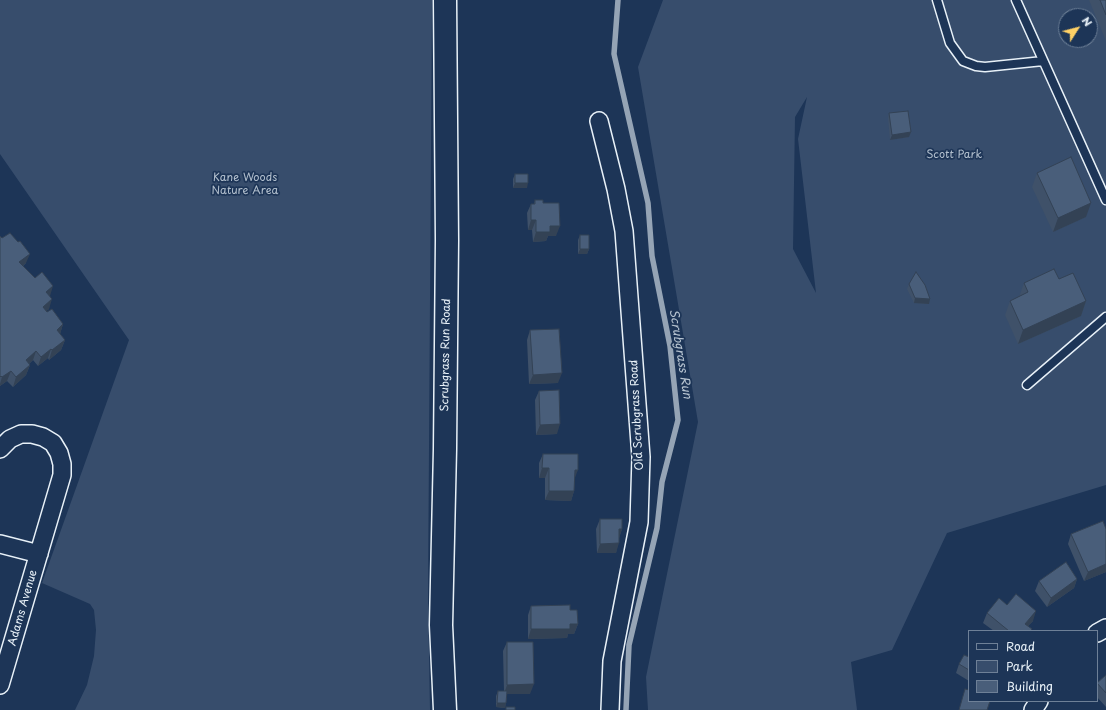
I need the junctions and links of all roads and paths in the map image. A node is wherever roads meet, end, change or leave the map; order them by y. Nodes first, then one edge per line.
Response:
1 (445, 0) edge
2 (937, 0) edge
3 (1016, 0) edge
4 (1043, 62) junction
5 (599, 121) dead end
6 (1106, 200) edge
7 (1106, 317) edge
8 (1027, 385) dead end
9 (0, 449) edge
10 (0, 544) edge
11 (38, 554) junction
12 (5, 649) edge
13 (0, 685) edge
14 (445, 710) edge
15 (610, 710) edge

1 - 14 street, Scrubgrass Run Road
2 - 4 lane
3 - 4 lane
4 - 6 lane
5 - 15 street, Old Scrubgrass Road
7 - 8 lane
9 - 11 street, Adams Avenue
10 - 11 street
11 - 12 street, Adams Avenue
12 - 13 street, Adams Avenue

